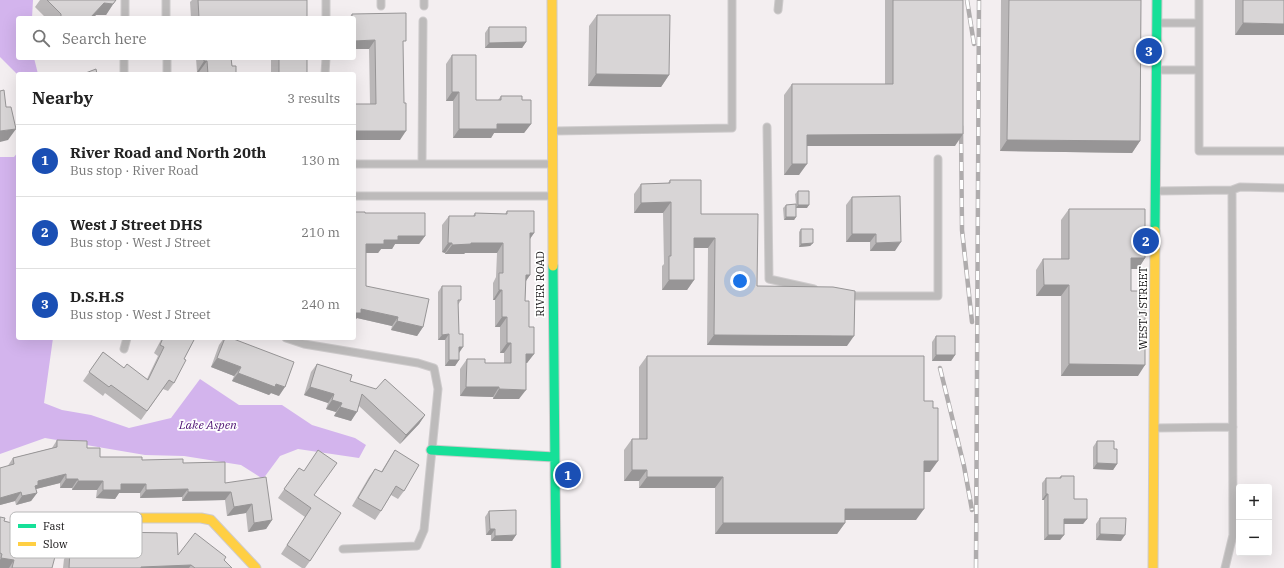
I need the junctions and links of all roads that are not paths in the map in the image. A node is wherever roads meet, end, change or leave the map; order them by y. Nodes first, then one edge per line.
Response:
1 (125, 0) edge
2 (166, 0) edge
3 (326, 0) edge
4 (552, 0) edge
5 (732, 0) edge
6 (778, 0) edge
7 (1157, 0) edge
8 (1199, 0) edge
9 (778, 10) dead end
10 (125, 16) edge
11 (166, 16) edge
12 (326, 16) edge
13 (422, 21) dead end
14 (1157, 23) junction
15 (1199, 23) junction
16 (124, 60) edge
17 (167, 60) edge
18 (326, 60) edge
19 (1157, 70) junction
20 (1199, 70) junction
21 (124, 72) edge
22 (167, 72) edge
23 (326, 72) edge
24 (767, 127) dead end
25 (552, 131) junction
26 (1284, 152) edge
27 (938, 159) dead end
28 (356, 164) edge
29 (422, 164) junction
30 (552, 164) junction
31 (1284, 188) edge
32 (1232, 190) junction
33 (1156, 191) junction
34 (356, 196) edge
35 (552, 196) junction
36 (820, 290) edge
37 (835, 294) edge
38 (126, 340) edge
39 (304, 341) edge
40 (124, 349) dead end
41 (1233, 427) junction
42 (1154, 428) junction
43 (431, 450) junction
44 (554, 457) junction
45 (142, 518) edge
46 (343, 549) dead end
47 (256, 568) edge
48 (556, 568) edge
49 (1153, 568) edge
50 (1225, 568) edge

1 - 10 lane
2 - 11 lane
3 - 12 lane
4 - 25 street, RIVER ROAD
5 - 25 lane
6 - 9 lane
7 - 14 street, WEST J STREET
8 - 15 lane
13 - 29 lane
14 - 15 lane
14 - 19 street, WEST J STREET
15 - 20 lane
16 - 21 lane
17 - 22 lane
18 - 23 lane
19 - 20 lane
19 - 33 street, WEST J STREET
20 - 26 lane
24 - 36 lane
25 - 30 street, RIVER ROAD
27 - 37 lane
28 - 29 lane
29 - 30 lane
30 - 35 street, RIVER ROAD
31 - 32 lane
32 - 33 lane
32 - 41 lane
33 - 42 street, WEST J STREET
34 - 35 lane
35 - 44 street, RIVER ROAD
38 - 40 lane
39 - 43 lane
41 - 42 lane
41 - 50 lane
42 - 49 street, WEST J STREET
43 - 44 street
43 - 46 lane
44 - 48 street, RIVER ROAD
45 - 47 street

